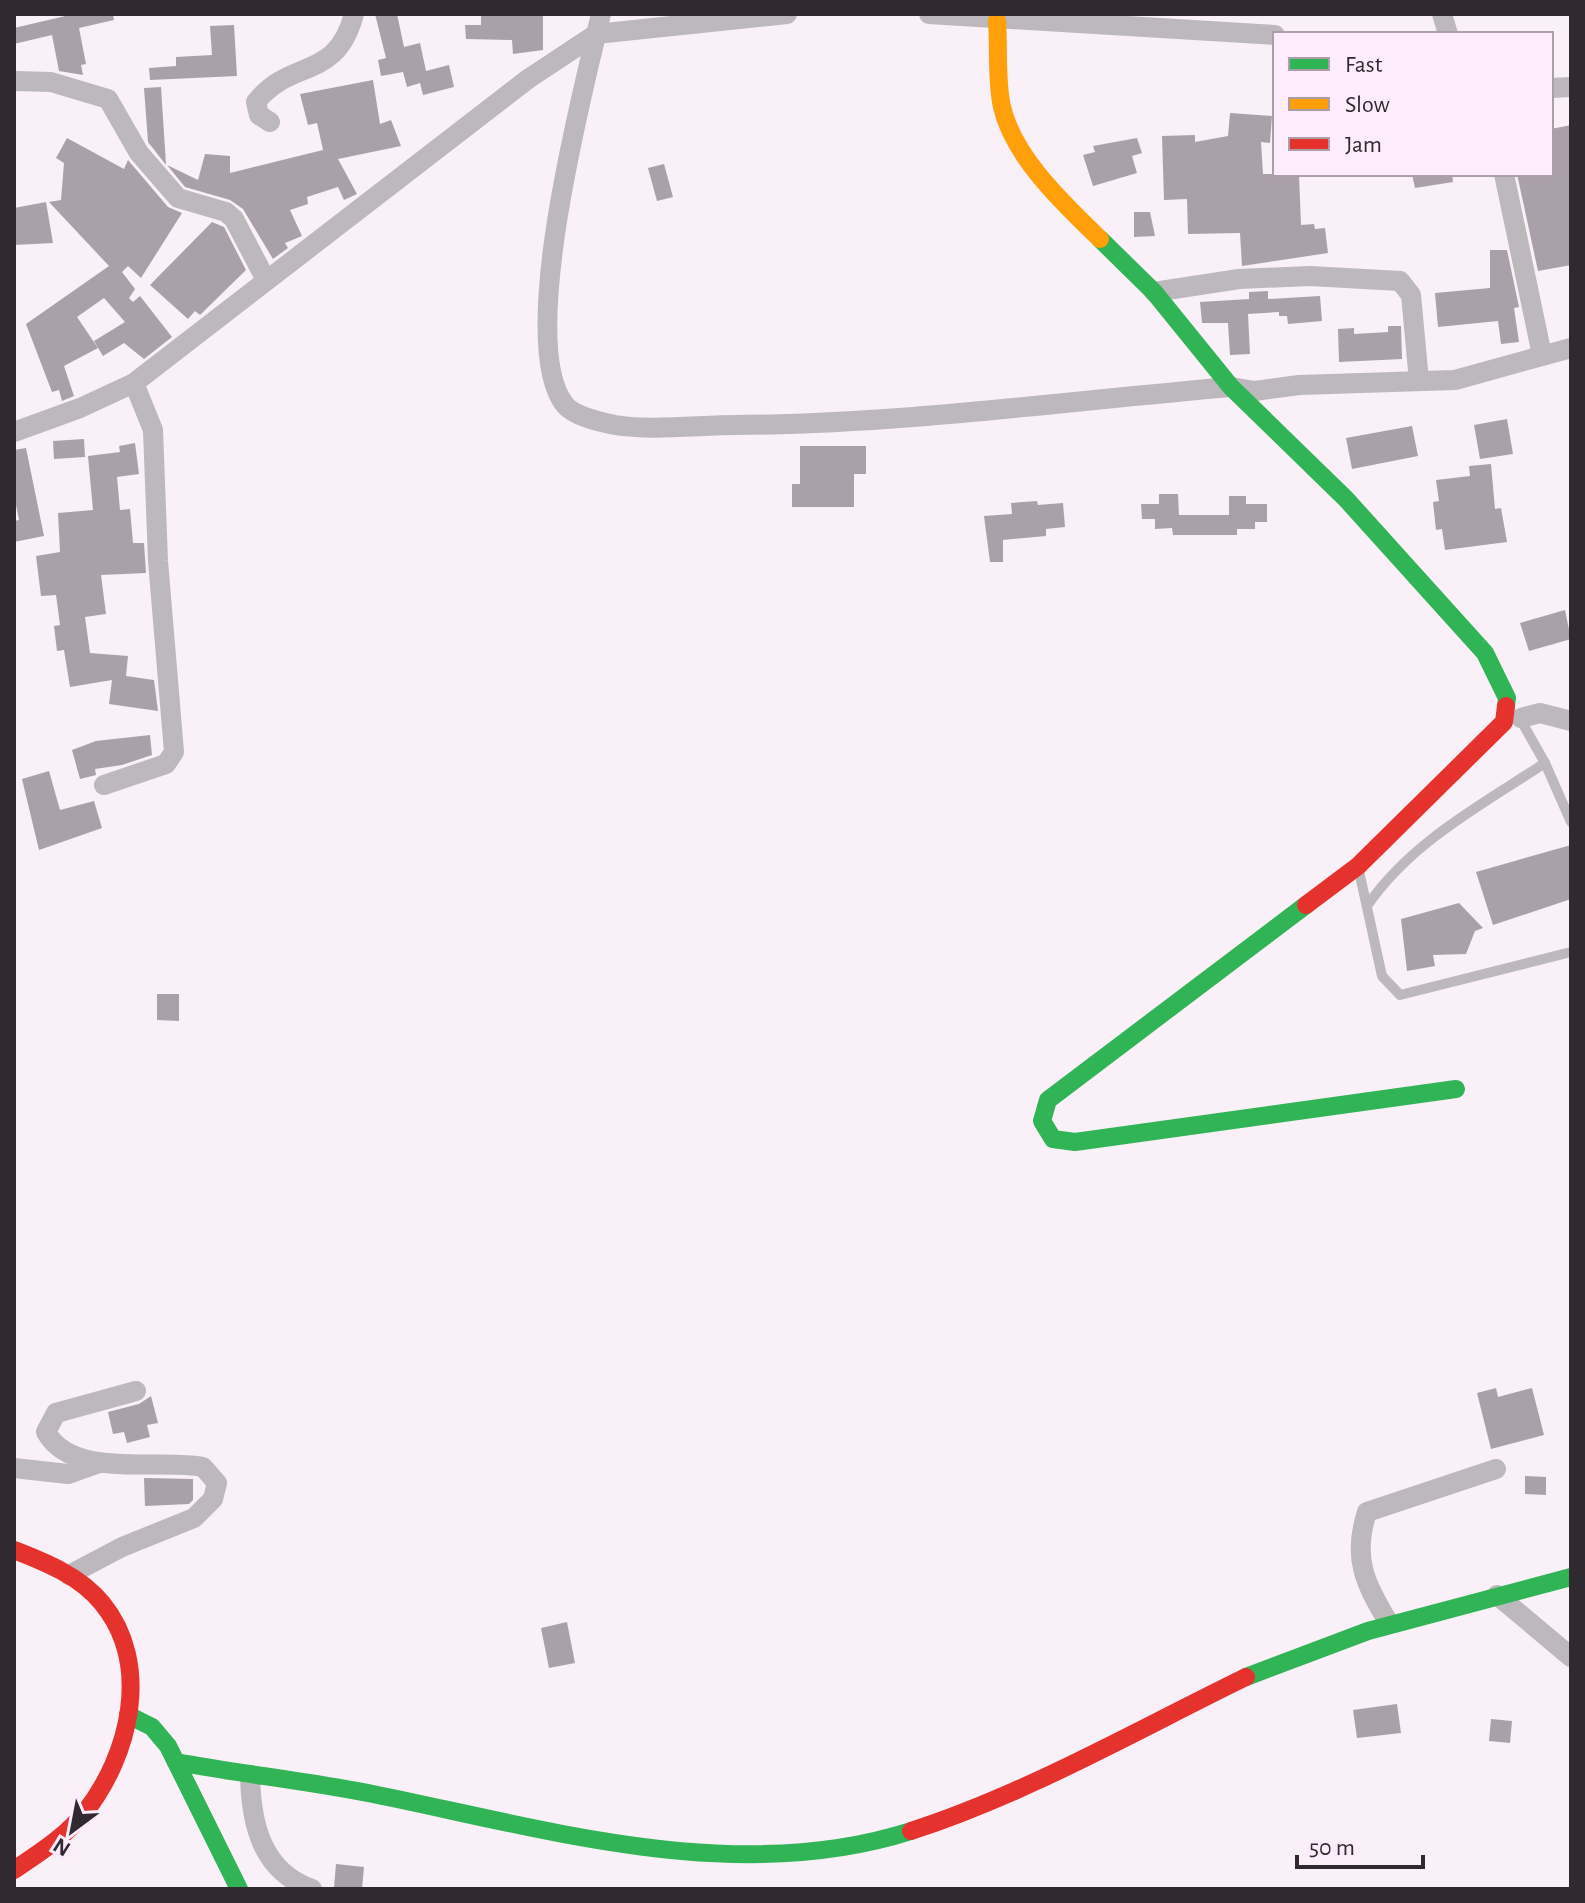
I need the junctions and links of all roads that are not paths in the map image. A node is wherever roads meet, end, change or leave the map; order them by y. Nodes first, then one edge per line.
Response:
1 (354, 14) edge
2 (787, 14) edge
3 (929, 14) edge
4 (997, 21) junction
5 (1213, 23) edge
6 (599, 24) edge
7 (1273, 35) edge
8 (14, 81) edge
9 (270, 122) dead end
10 (1504, 176) edge
11 (266, 280) junction
12 (1154, 292) junction
13 (1571, 348) edge
14 (1542, 355) junction
15 (1419, 381) junction
16 (134, 383) junction
17 (1231, 387) junction
18 (14, 432) edge
19 (1513, 714) junction
20 (1571, 721) edge
21 (1545, 763) junction
22 (104, 785) dead end
23 (1571, 822) edge
24 (1358, 866) junction
25 (1367, 906) junction
26 (1571, 952) edge
27 (1456, 1089) dead end
28 (136, 1391) dead end
29 (99, 1463) junction
30 (14, 1468) edge
31 (1496, 1469) dead end
32 (22, 1553) edge
33 (69, 1575) junction
34 (1571, 1577) edge
35 (1497, 1595) junction
36 (1389, 1623) junction
37 (1571, 1657) edge
38 (128, 1715) junction
39 (176, 1762) junction
40 (250, 1775) junction
41 (14, 1870) edge
42 (239, 1889) edge
43 (312, 1889) edge

1 - 9 street
2 - 6 street
3 - 4 street
4 - 5 street
4 - 12 street
5 - 7 street
6 - 11 street
6 - 17 street
8 - 11 street
10 - 14 street
11 - 16 street
12 - 15 street
12 - 17 street
13 - 14 street
14 - 15 street
15 - 17 street
16 - 18 street
16 - 22 street
17 - 19 street
19 - 20 street
19 - 21 lane
19 - 24 street
21 - 23 lane
21 - 25 lane
24 - 25 lane
24 - 27 street
25 - 26 lane
28 - 29 street
29 - 30 street
29 - 33 street
31 - 36 street
32 - 33 street
33 - 38 street
34 - 35 street
35 - 36 street
35 - 37 street
36 - 40 street
38 - 39 street
38 - 41 street
39 - 40 street
39 - 42 street
40 - 43 street

